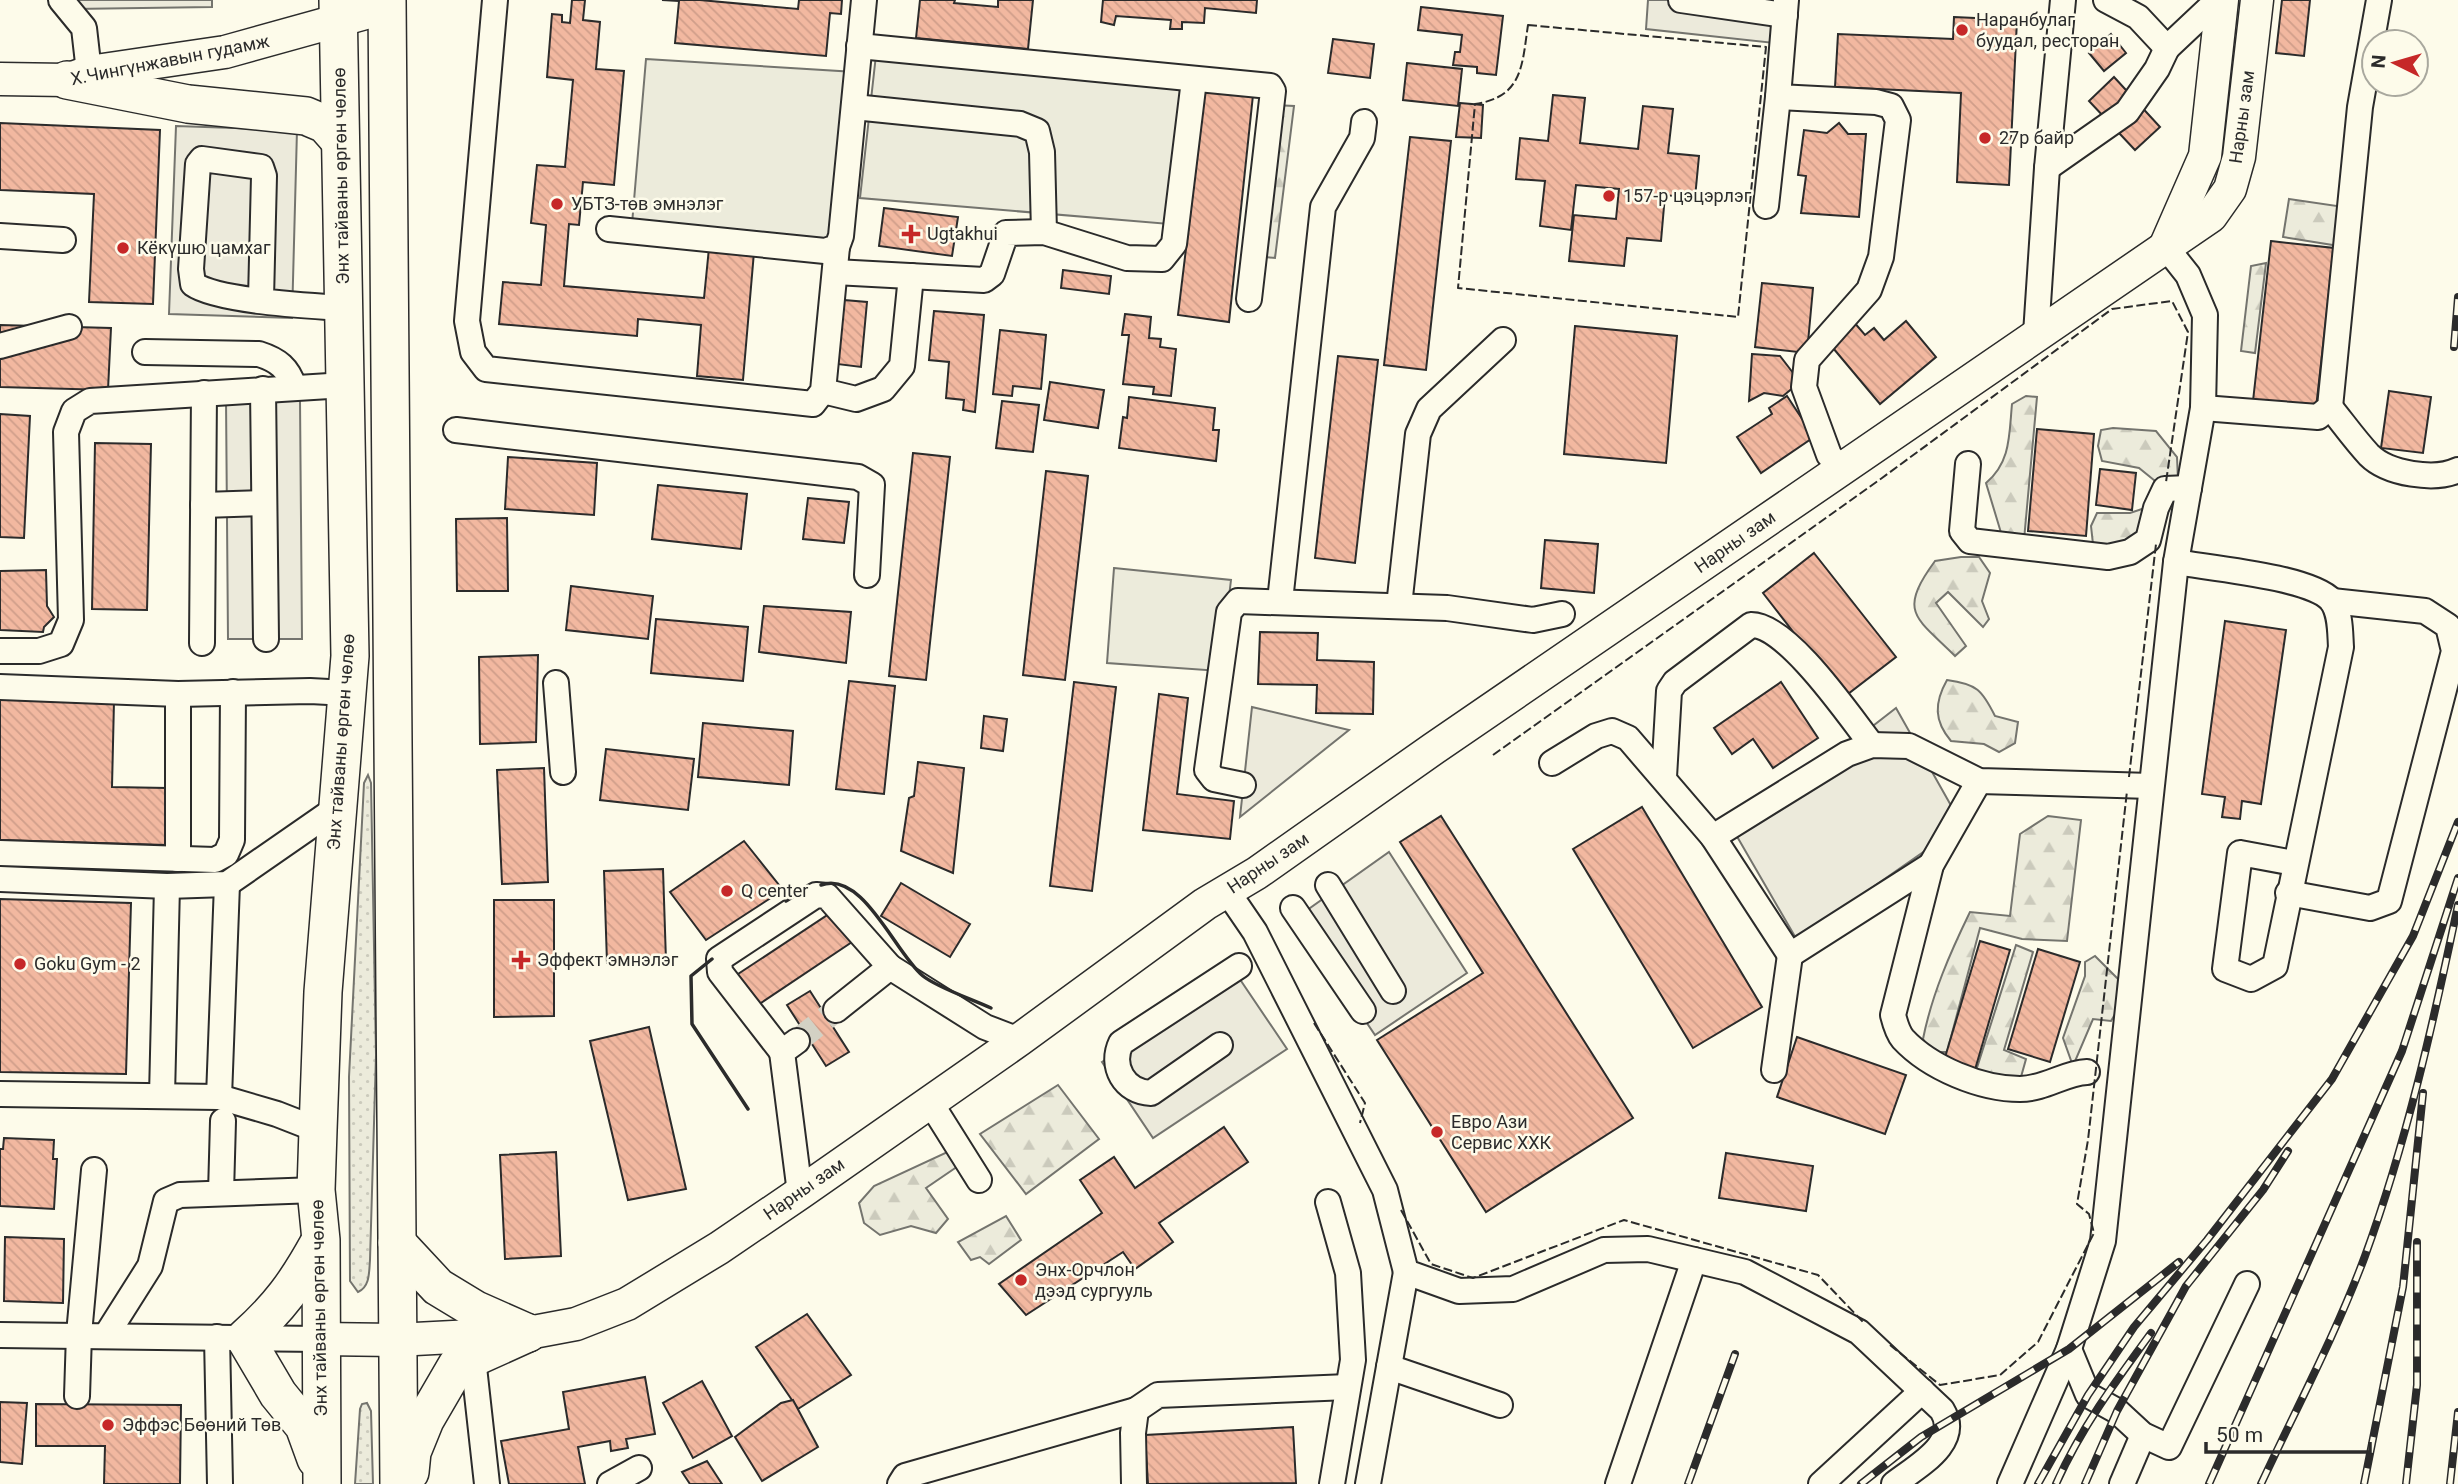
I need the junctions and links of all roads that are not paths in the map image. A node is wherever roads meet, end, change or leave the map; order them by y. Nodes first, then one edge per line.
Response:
1 (61, 0) edge
2 (495, 0) edge
3 (864, 0) edge
4 (1681, 0) edge
5 (2063, 0) edge
6 (2106, 0) edge
7 (2220, 0) edge
8 (2258, 0) edge
9 (2379, 0) edge
10 (393, 3) edge
11 (1785, 8) edge
12 (338, 10) edge
13 (859, 46) junction
14 (2167, 48) junction
15 (78, 76) junction
16 (0, 79) edge
17 (1194, 80) junction
18 (1778, 97) junction
19 (854, 107) junction
20 (1364, 122) dead end
21 (340, 141) junction
22 (2047, 168) junction
23 (1766, 206) dead end
24 (609, 229) dead end
25 (1044, 232) junction
26 (0, 236) edge
27 (63, 240) dead end
28 (2165, 246) junction
29 (837, 247) junction
30 (835, 272) junction
31 (911, 276) junction
32 (261, 299) junction
33 (1249, 299) dead end
34 (343, 308) junction
35 (69, 327) dead end
36 (2036, 334) junction
37 (1503, 340) dead end
38 (0, 346) edge
39 (145, 352) dead end
40 (345, 385) junction
41 (294, 387) junction
42 (263, 389) junction
43 (823, 391) junction
44 (204, 393) junction
45 (2330, 407) junction
46 (2203, 408) junction
47 (456, 430) dead end
48 (1968, 464) dead end
49 (1841, 469) junction
50 (2458, 470) edge
51 (2189, 488) junction
52 (264, 503) junction
53 (203, 505) junction
54 (2176, 562) junction
55 (867, 575) dead end
56 (1280, 601) junction
57 (2332, 601) junction
58 (1399, 606) junction
59 (1562, 614) dead end
60 (266, 639) dead end
61 (202, 643) dead end
62 (0, 651) edge
63 (556, 683) dead end
64 (0, 687) edge
65 (233, 692) junction
66 (178, 694) junction
67 (347, 694) junction
68 (1872, 746) junction
69 (1552, 763) dead end
70 (564, 772) dead end
71 (1664, 777) junction
72 (1979, 781) junction
73 (1243, 785) dead end
74 (2151, 786) junction
75 (338, 807) junction
76 (1713, 837) junction
77 (0, 853) edge
78 (178, 859) junction
79 (2294, 863) junction
80 (1931, 865) junction
81 (0, 879) edge
82 (227, 884) junction
83 (1328, 885) dead end
84 (167, 886) junction
85 (1227, 891) junction
86 (2288, 892) junction
87 (1293, 908) dead end
88 (1790, 955) junction
89 (1239, 966) dead end
90 (890, 968) junction
91 (1393, 991) dead end
92 (836, 1010) tunnel mouth
93 (1363, 1011) dead end
94 (1019, 1040) junction
95 (1220, 1045) dead end
96 (1774, 1070) dead end
97 (2087, 1072) dead end
98 (0, 1094) edge
99 (162, 1096) junction
100 (930, 1102) junction
101 (221, 1109) junction
102 (318, 1130) junction
103 (94, 1170) dead end
104 (979, 1180) dead end
105 (316, 1190) junction
106 (800, 1192) junction
107 (221, 1193) junction
108 (1328, 1202) dead end
109 (321, 1240) junction
110 (397, 1242) junction
111 (1694, 1260) junction
112 (1406, 1272) junction
113 (2248, 1284) dead end
114 (528, 1333) junction
115 (79, 1334) junction
116 (107, 1334) junction
117 (0, 1335) edge
118 (231, 1338) junction
119 (320, 1339) junction
120 (396, 1340) junction
121 (2069, 1349) junction
122 (474, 1358) junction
123 (1389, 1367) junction
124 (1348, 1387) junction
125 (1922, 1391) junction
126 (77, 1396) dead end
127 (1500, 1405) dead end
128 (1136, 1410) junction
129 (2143, 1435) junction
130 (639, 1468) dead end
131 (220, 1484) edge
132 (322, 1484) edge
133 (399, 1484) edge
134 (410, 1484) edge
135 (487, 1484) edge
136 (610, 1484) edge
137 (900, 1484) edge
138 (1134, 1484) edge
139 (1332, 1484) edge
140 (1368, 1484) edge
141 (1618, 1484) edge
142 (1821, 1484) edge
143 (1894, 1484) edge
144 (2010, 1484) edge
145 (2122, 1484) edge

1 - 15 street
2 - 43 street
3 - 13 street
4 - 11 street
5 - 22 street
6 - 14 street
7 - 14 street
7 - 28 main road, Нарны зам
8 - 28 main road, Нарны зам
9 - 45 street
10 - 12 main road, Х.Чингүнжавын гудамж
10 - 110 highway
11 - 18 street
12 - 15 main road, Х.Чингүнжавын гудамж
12 - 21 highway, Энх тайваны өргөн чөлөө
13 - 17 street
13 - 19 street
14 - 22 street
15 - 16 main road, Х.Чингүнжавын гудамж
15 - 21 highway
17 - 25 street
17 - 33 street
18 - 23 street
18 - 49 street
19 - 25 street
19 - 29 street
20 - 56 street
21 - 34 highway, Энх тайваны өргөн чөлөө
22 - 36 street
24 - 29 street
25 - 31 street
26 - 27 street
28 - 36 main road, Нарны зам
28 - 46 street
29 - 30 street
30 - 31 street
30 - 43 street
31 - 43 street
32 - 32 street
32 - 34 street
34 - 40 highway, Энх тайваны өргөн чөлөө
35 - 38 street
36 - 49 main road, Нарны зам
37 - 58 street
39 - 41 street
40 - 41 street
40 - 67 highway, Энх тайваны өргөн чөлөө
41 - 42 street
42 - 44 street
42 - 52 street
44 - 53 street
44 - 62 street
45 - 46 street
45 - 50 street
46 - 51 street
47 - 55 street
48 - 51 street
49 - 85 main road, Нарны зам
51 - 54 street
52 - 53 street
52 - 60 street
53 - 61 street
54 - 57 street
54 - 74 street
56 - 58 street
56 - 73 street
57 - 79 street
57 - 86 street
58 - 59 street
63 - 70 street
64 - 66 street
65 - 66 street
65 - 67 street
65 - 78 street
66 - 78 street
67 - 75 highway, Энх тайваны өргөн чөлөө
68 - 71 street
68 - 72 street
68 - 76 street
69 - 71 street
71 - 76 street
72 - 74 street
72 - 80 street
74 - 121 street
75 - 82 street
75 - 102 highway, Энх тайваны өргөн чөлөө
76 - 88 street
77 - 78 street
79 - 86 street
79 - 86 street
80 - 88 street
80 - 97 street
81 - 84 street
82 - 84 street
82 - 101 street
83 - 91 street
84 - 99 street
85 - 94 main road, Нарны зам
85 - 112 street
87 - 93 street
88 - 96 street
89 - 95 street
90 - 92 street
90 - 94 street
90 - 106 street
94 - 100 main road, Нарны зам
98 - 99 street
99 - 101 street
100 - 104 street
100 - 106 main road, Нарны зам
101 - 102 street
101 - 107 street
102 - 105 highway, Энх тайваны өргөн чөлөө
103 - 115 street
105 - 107 street
105 - 109 highway, Энх тайваны өргөн чөлөө
106 - 114 main road, Нарны зам
107 - 116 street
108 - 124 street
109 - 118 highway
109 - 119 highway, Энх тайваны өргөн чөлөө
110 - 114 highway
110 - 120 highway
111 - 112 street
111 - 125 street
111 - 141 street
112 - 123 street
113 - 129 street
114 - 120 main road, Нарны зам
114 - 122 highway
115 - 116 street
115 - 117 street
115 - 126 street
116 - 118 street
118 - 119 street
118 - 131 street
118 - 132 highway
119 - 120 main road, Нарны зам
119 - 132 highway, Энх тайваны өргөн чөлөө
120 - 133 highway
121 - 129 street
121 - 144 street
122 - 134 highway
122 - 135 street
123 - 127 street
123 - 140 street
124 - 128 street
124 - 139 street
125 - 142 street
125 - 143 street
128 - 137 street
128 - 138 street
129 - 145 street
130 - 136 street

